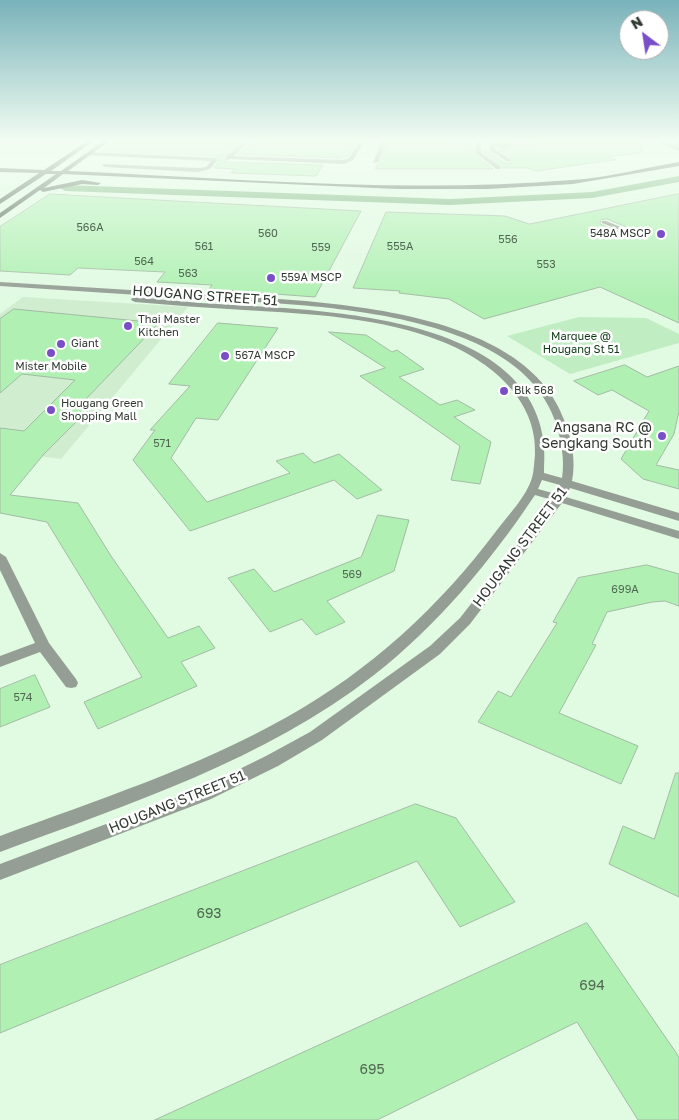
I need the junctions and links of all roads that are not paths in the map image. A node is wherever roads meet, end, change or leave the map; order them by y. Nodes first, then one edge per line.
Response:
1 (12, 194) edge
2 (31, 194) edge
3 (0, 202) edge
4 (0, 216) edge
5 (604, 222) dead end
6 (632, 233) dead end
7 (0, 284) edge
8 (0, 291) edge
9 (539, 475) junction
10 (568, 484) junction
11 (531, 490) junction
12 (560, 498) junction
13 (679, 517) edge
14 (679, 535) edge
15 (0, 557) edge
16 (43, 645) junction
17 (0, 662) edge
18 (71, 683) dead end
19 (0, 844) edge
20 (0, 872) edge

1 - 3 main road
2 - 4 main road
5 - 6 street
7 - 10 street, HOUGANG STREET 51
8 - 9 street, HOUGANG STREET 51
9 - 10 street
9 - 11 street, HOUGANG STREET 51
10 - 12 street, HOUGANG STREET 51
10 - 13 street
11 - 12 street
11 - 19 street, HOUGANG STREET 51
12 - 14 street
12 - 20 street, HOUGANG STREET 51
15 - 16 street
16 - 17 street
16 - 18 street

